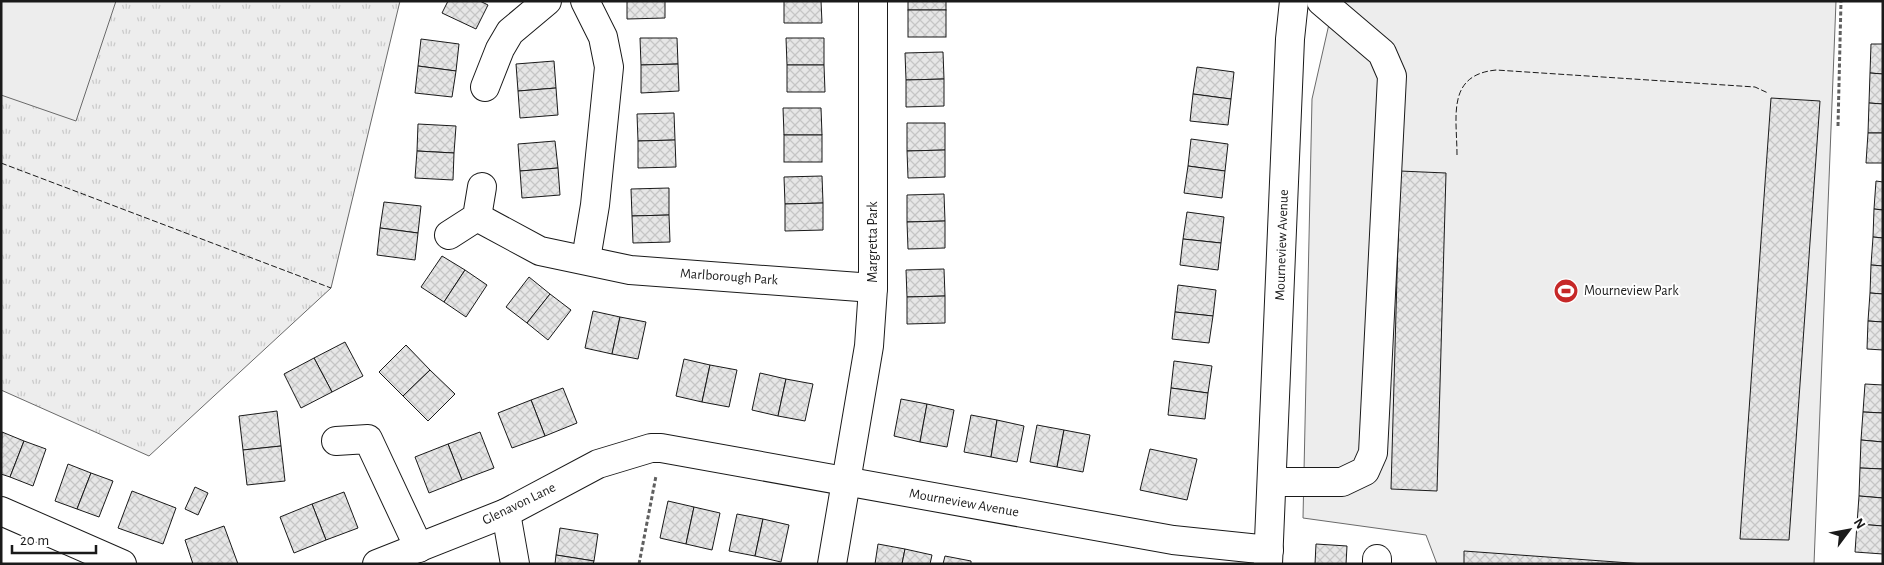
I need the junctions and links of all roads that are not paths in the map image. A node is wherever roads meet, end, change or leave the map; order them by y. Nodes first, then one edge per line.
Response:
1 (547, 1) edge
2 (585, 1) edge
3 (873, 1) edge
4 (1294, 1) edge
5 (1321, 1) edge
6 (485, 87) dead end
7 (482, 187) dead end
8 (477, 217) junction
9 (449, 235) dead end
10 (586, 259) junction
11 (873, 288) junction
12 (336, 442) dead end
13 (661, 448) joint
14 (847, 482) junction
15 (1273, 482) junction
16 (1, 511) edge
17 (506, 513) junction
18 (419, 548) junction
19 (1268, 557) edge
20 (122, 564) edge
21 (377, 564) edge
22 (514, 564) edge
23 (832, 564) edge

1 - 6 street
2 - 10 street
3 - 11 street, Margretta Park
4 - 15 street, Mourneview Avenue
5 - 15 street
7 - 8 street
8 - 9 street
8 - 10 street, Marlborough Park
10 - 11 street, Marlborough Park
11 - 14 street, Margretta Park
12 - 18 street
13 - 14 street, Mourneview Avenue
13 - 17 street, Glenavon Lane
14 - 19 street, Mourneview Avenue
14 - 23 street, Margretta Park
15 - 19 street, Mourneview Avenue
16 - 20 street
17 - 18 street, Glenavon Lane
17 - 22 street
18 - 21 street, Glenavon Lane

